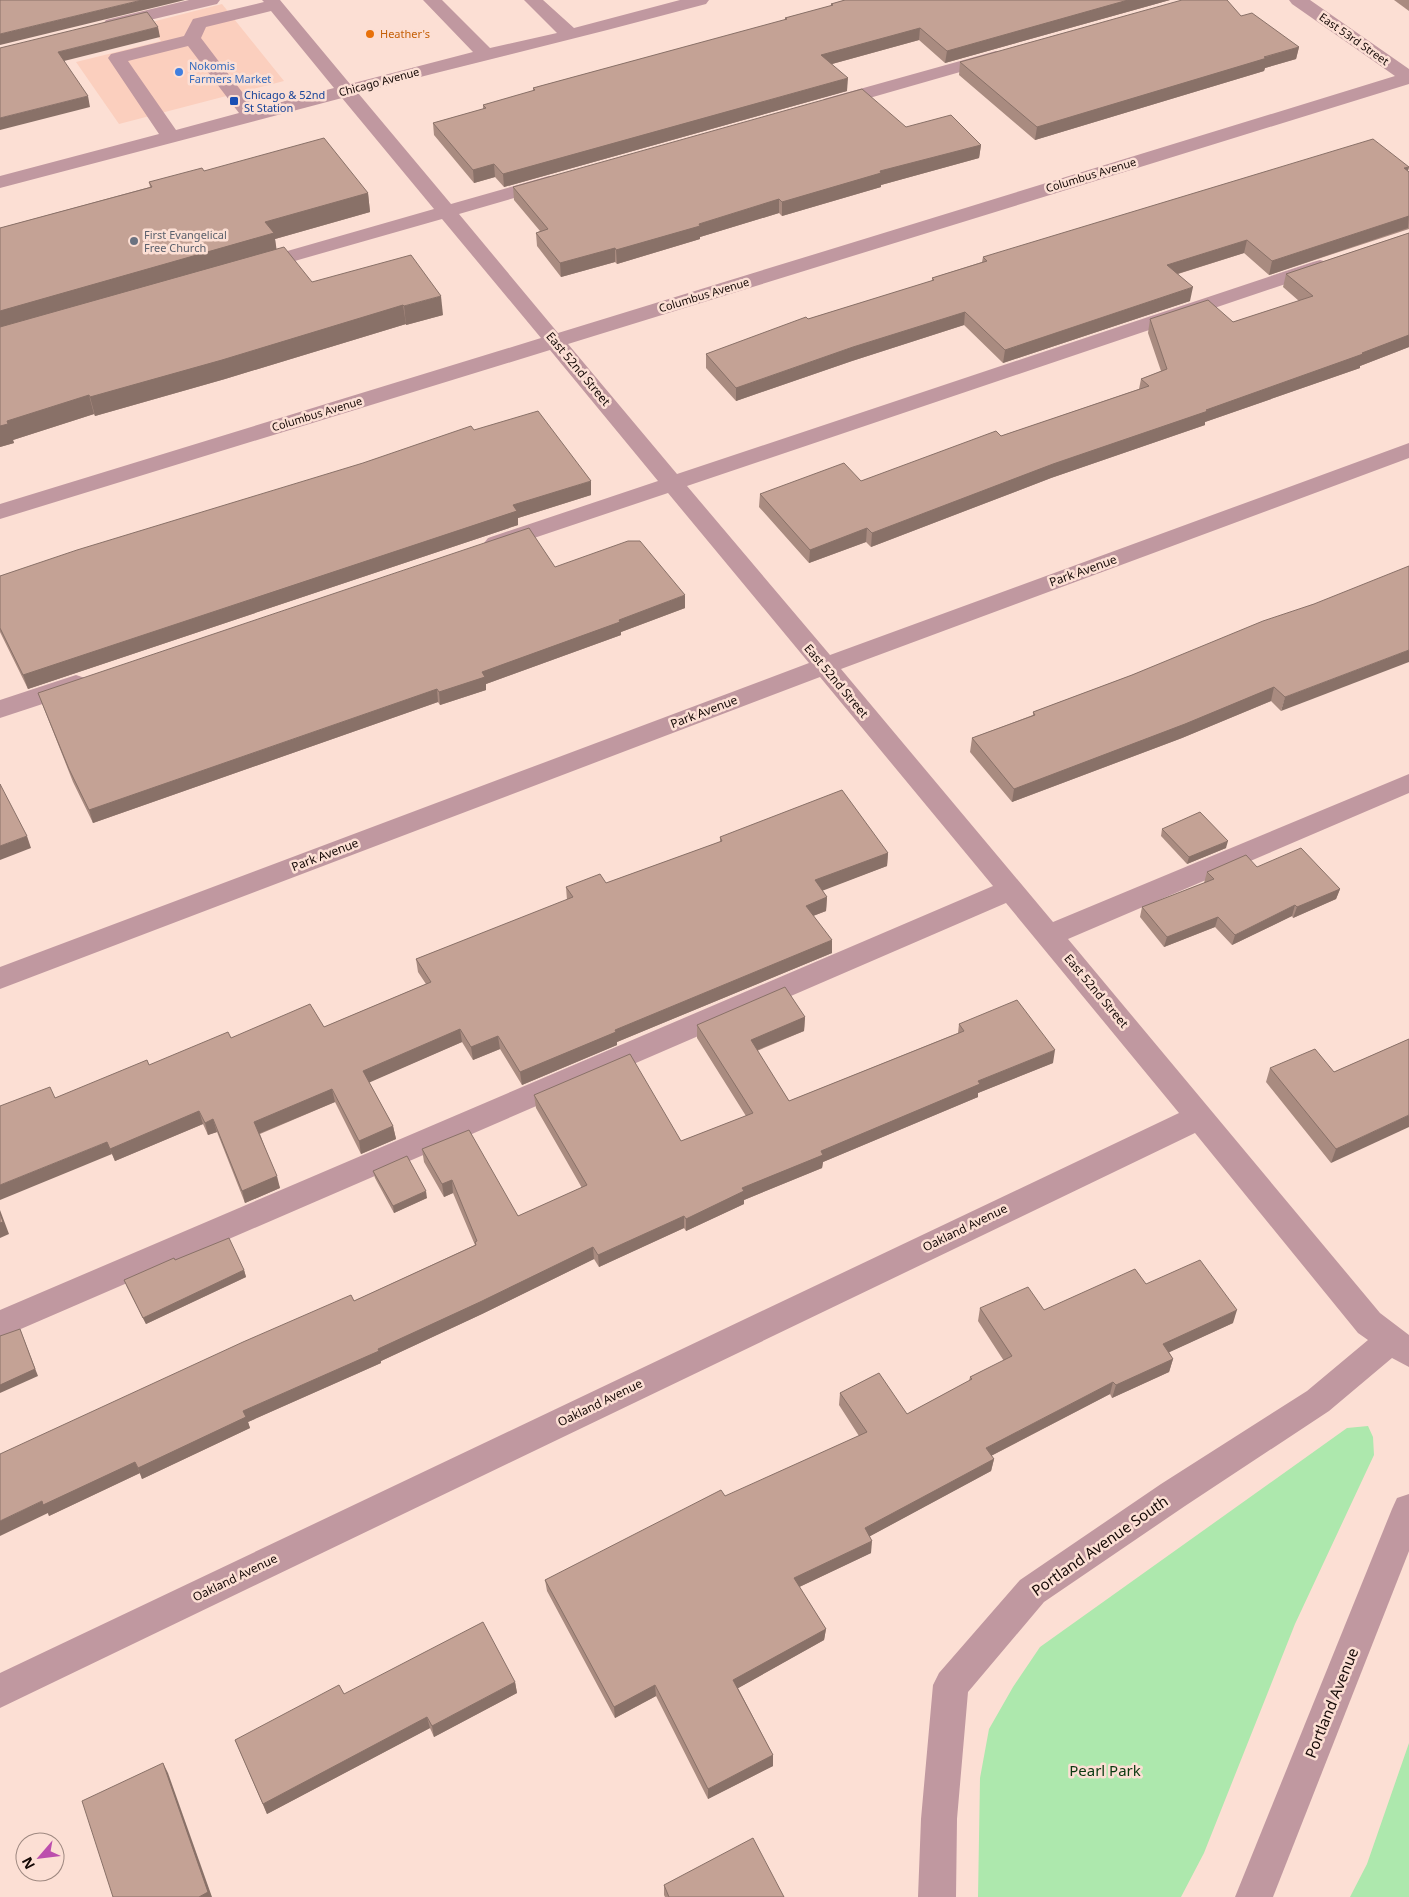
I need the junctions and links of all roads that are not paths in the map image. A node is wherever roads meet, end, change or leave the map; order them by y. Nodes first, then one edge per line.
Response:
1 (210, 0) edge
2 (432, 0) edge
3 (534, 0) edge
4 (700, 0) edge
5 (1298, 0) edge
6 (273, 2) edge
7 (96, 28) edge
8 (570, 35) junction
9 (192, 39) junction
10 (1015, 51) edge
11 (486, 54) junction
12 (1409, 78) edge
13 (346, 91) junction
14 (814, 108) edge
15 (251, 116) junction
16 (171, 137) junction
17 (566, 177) edge
18 (0, 182) edge
19 (447, 211) junction
20 (1343, 258) edge
21 (239, 271) edge
22 (553, 341) junction
23 (1409, 450) edge
24 (673, 484) junction
25 (0, 512) edge
26 (473, 550) edge
27 (824, 667) junction
28 (95, 678) edge
29 (0, 709) edge
30 (1409, 783) edge
31 (1012, 888) junction
32 (1049, 935) junction
33 (0, 978) edge
34 (1200, 1117) junction
35 (0, 1324) edge
36 (1400, 1347) edge
37 (1409, 1509) edge
38 (0, 1691) edge
39 (937, 1897) edge
40 (1254, 1897) edge

1 - 7 street
2 - 11 street
3 - 8 street
4 - 8 street, Chicago Avenue
5 - 12 street, East 53rd Street
6 - 9 street
6 - 13 street, East 52nd Street
8 - 11 street, Chicago Avenue
9 - 15 street
9 - 16 street
10 - 14 street
11 - 13 street, Chicago Avenue
12 - 22 street, Columbus Avenue
13 - 15 street, Chicago Avenue
13 - 19 street, East 52nd Street
15 - 16 street, Chicago Avenue
16 - 18 street, Chicago Avenue
17 - 19 street
19 - 21 street
19 - 22 street, East 52nd Street
20 - 24 street
22 - 24 street, East 52nd Street
22 - 25 street, Columbus Avenue
23 - 27 street, Park Avenue
24 - 26 street
24 - 27 street, East 52nd Street
27 - 31 street, East 52nd Street
27 - 33 street, Park Avenue
28 - 29 street
30 - 32 street
31 - 32 street, East 52nd Street
31 - 35 street
32 - 34 street, East 52nd Street
34 - 36 street, East 52nd Street
34 - 38 street, Oakland Avenue
36 - 39 street, Portland Avenue South
37 - 40 street, Portland Avenue

